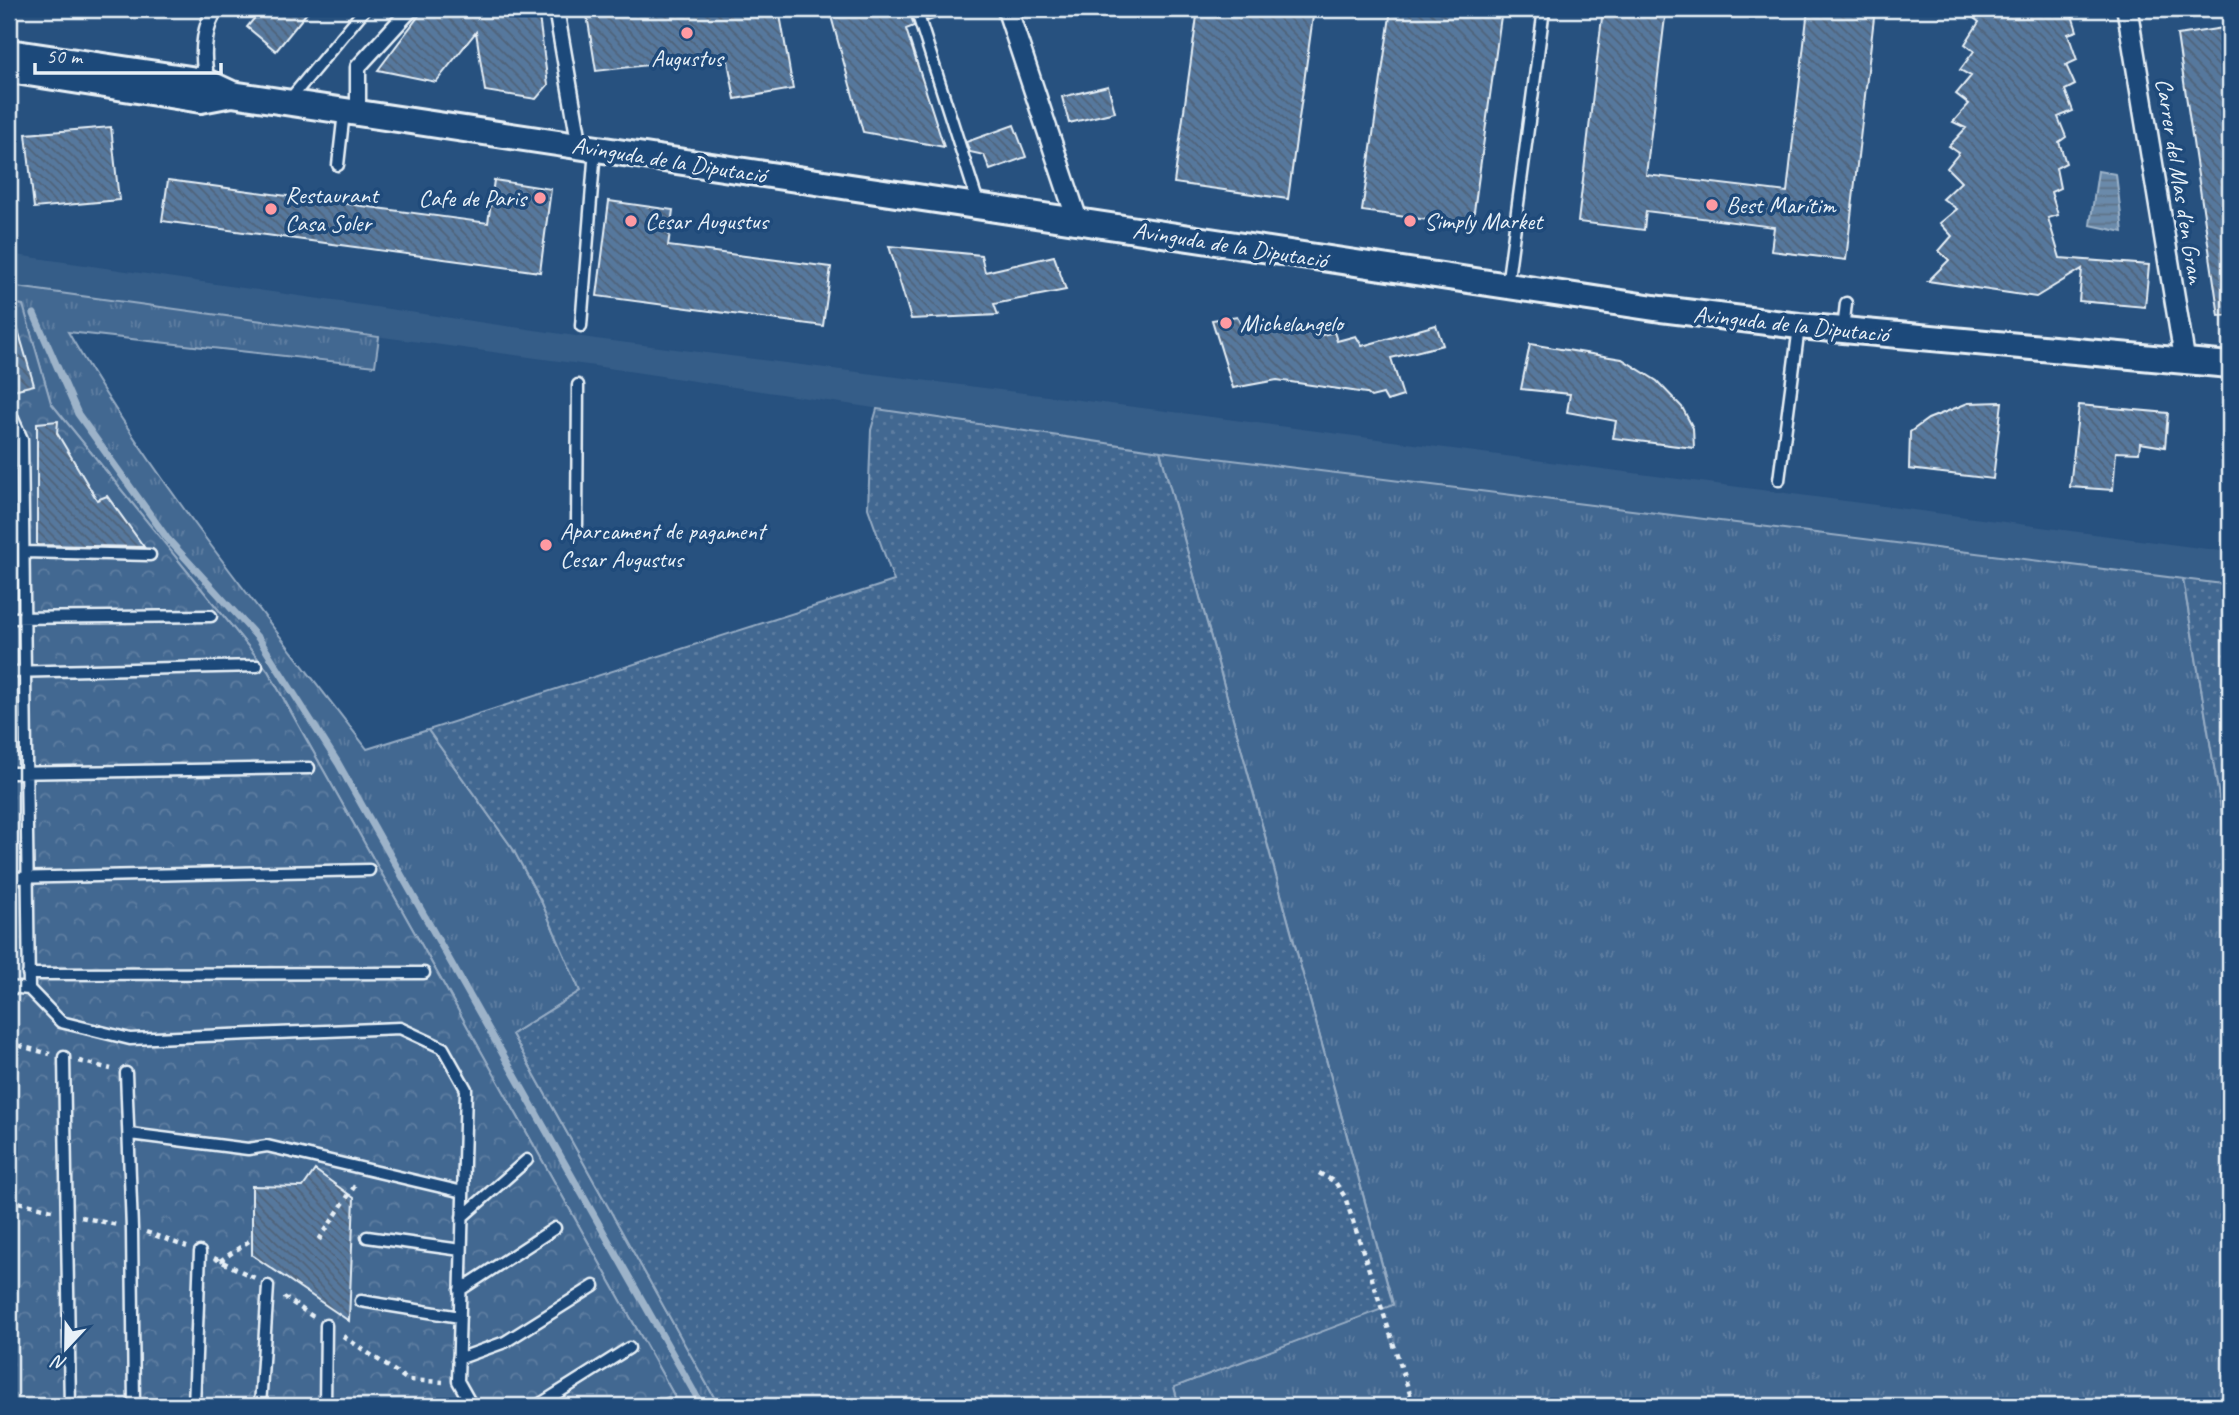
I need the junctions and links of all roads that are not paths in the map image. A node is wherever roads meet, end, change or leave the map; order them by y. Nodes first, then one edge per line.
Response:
1 (216, 9) edge
2 (365, 9) edge
3 (411, 9) edge
4 (556, 9) edge
5 (916, 9) edge
6 (1007, 9) edge
7 (1544, 9) edge
8 (2127, 9) edge
9 (9, 52) edge
10 (205, 69) dead end
11 (9, 70) edge
12 (233, 94) junction
13 (288, 102) junction
14 (351, 112) junction
15 (588, 148) junction
16 (338, 165) dead end
17 (979, 207) junction
18 (1078, 222) junction
19 (1507, 286) junction
20 (1846, 303) dead end
21 (581, 326) dead end
22 (1799, 326) junction
23 (1843, 330) junction
24 (2185, 361) junction
25 (2230, 365) edge
26 (578, 385) dead end
27 (9, 410) edge
28 (1779, 480) dead end
29 (578, 524) dead end
30 (24, 552) junction
31 (150, 555) dead end
32 (211, 616) dead end
33 (9, 618) edge
34 (25, 618) junction
35 (257, 666) dead end
36 (9, 672) edge
37 (25, 672) junction
38 (309, 768) dead end
39 (9, 773) edge
40 (27, 773) junction
41 (369, 870) dead end
42 (9, 878) edge
43 (27, 878) junction
44 (29, 974) junction
45 (424, 974) dead end
46 (9, 987) edge
47 (29, 989) junction
48 (64, 1057) dead end
49 (127, 1073) dead end
50 (130, 1134) junction
51 (527, 1160) dead end
52 (463, 1192) junction
53 (462, 1217) junction
54 (555, 1228) dead end
55 (367, 1237) dead end
56 (461, 1250) junction
57 (200, 1252) road end
58 (268, 1286) road end
59 (594, 1286) dead end
60 (460, 1290) junction
61 (361, 1301) dead end
62 (460, 1317) junction
63 (326, 1325) road end
64 (629, 1348) dead end
65 (458, 1359) junction
66 (69, 1406) edge
67 (134, 1406) edge
68 (194, 1406) edge
69 (260, 1406) edge
70 (325, 1406) edge
71 (471, 1406) edge
72 (537, 1406) edge

1 - 10 street
2 - 13 lane
3 - 14 street
4 - 15 street
5 - 17 lane
6 - 18 street
7 - 19 lane
8 - 24 street, Carrer del Mas d'en Gran
9 - 12 street
11 - 12 street
12 - 13 street, Avinguda de la Diputació
13 - 14 street, Avinguda de la Diputació
14 - 15 street, Avinguda de la Diputació
14 - 16 lane
15 - 17 street, Avinguda de la Diputació
15 - 21 lane
17 - 18 street, Avinguda de la Diputació
18 - 19 street, Avinguda de la Diputació
19 - 22 street, Avinguda de la Diputació
20 - 23 lane
22 - 23 street, Avinguda de la Diputació
22 - 28 lane
23 - 24 street, Avinguda de la Diputació
24 - 25 street, Avinguda de la Diputació
26 - 29 lane
27 - 30 lane
30 - 31 lane
30 - 34 lane
32 - 34 lane
33 - 34 lane
34 - 37 lane
35 - 37 lane
36 - 37 lane
37 - 40 lane
38 - 40 lane
39 - 40 lane
40 - 43 lane
41 - 43 lane
42 - 43 lane
43 - 44 lane
44 - 45 lane
44 - 47 lane
46 - 47 lane
47 - 52 lane
48 - 66 lane
49 - 50 lane
50 - 52 lane
50 - 67 lane
51 - 53 lane
52 - 53 lane
53 - 56 lane
54 - 60 lane
55 - 56 lane
56 - 60 lane
57 - 68 lane
58 - 69 lane
59 - 65 lane
60 - 62 lane
61 - 62 lane
62 - 65 lane
63 - 70 lane
64 - 72 lane
65 - 71 lane

